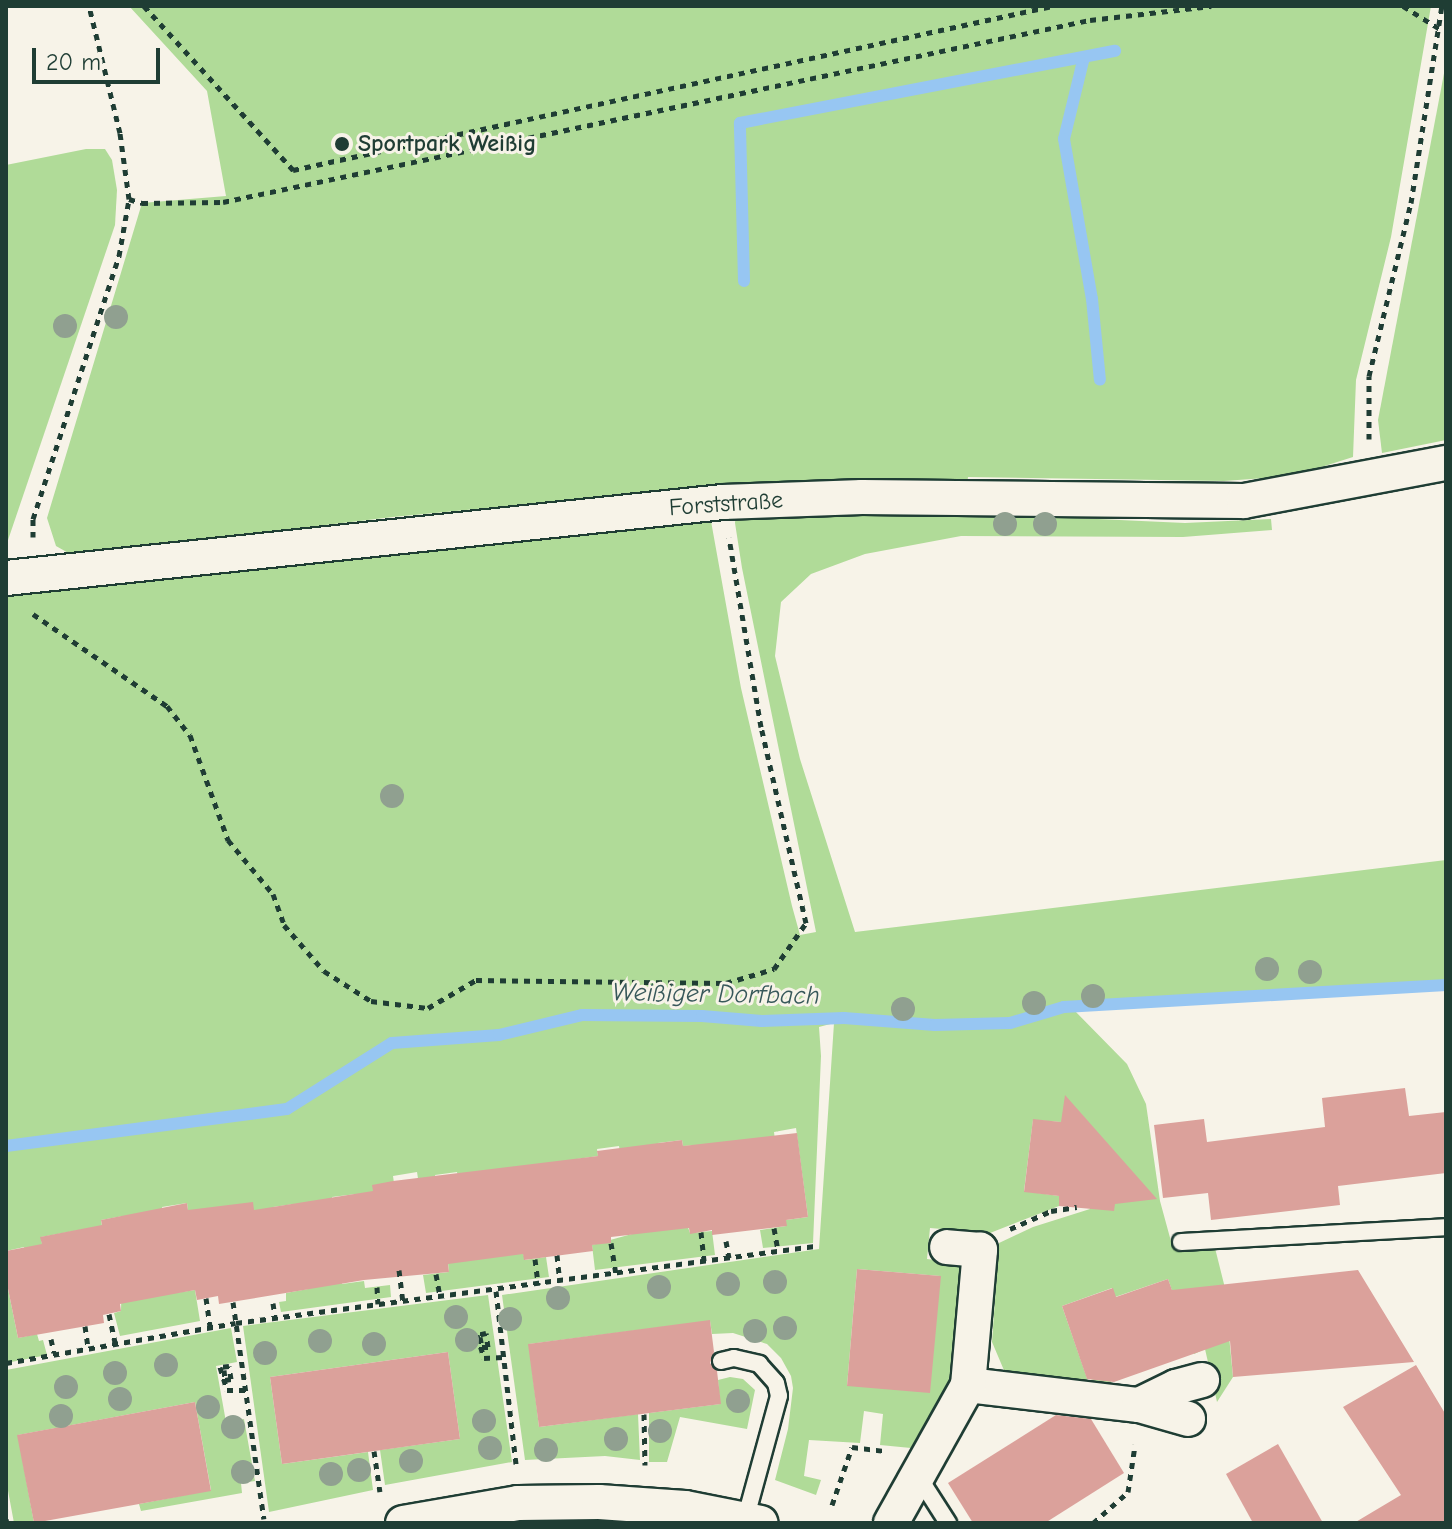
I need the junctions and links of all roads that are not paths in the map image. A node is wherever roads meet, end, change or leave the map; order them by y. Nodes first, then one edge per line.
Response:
1 (1446, 463) edge
2 (15, 576) edge
3 (1446, 1227) edge
4 (1181, 1242) dead end
5 (963, 1249) road end
6 (721, 1361) dead end
7 (1202, 1380) dead end
8 (968, 1385) junction
9 (1139, 1405) junction
10 (1188, 1419) dead end
11 (922, 1465) junction
12 (753, 1521) edge
13 (403, 1523) edge
14 (891, 1523) edge
15 (948, 1523) edge

1 - 2 street, Forststraße
3 - 4 lane
5 - 8 street
6 - 12 lane
7 - 9 street
8 - 9 street
8 - 11 street
9 - 10 street
11 - 14 street
11 - 15 lane
12 - 13 street

